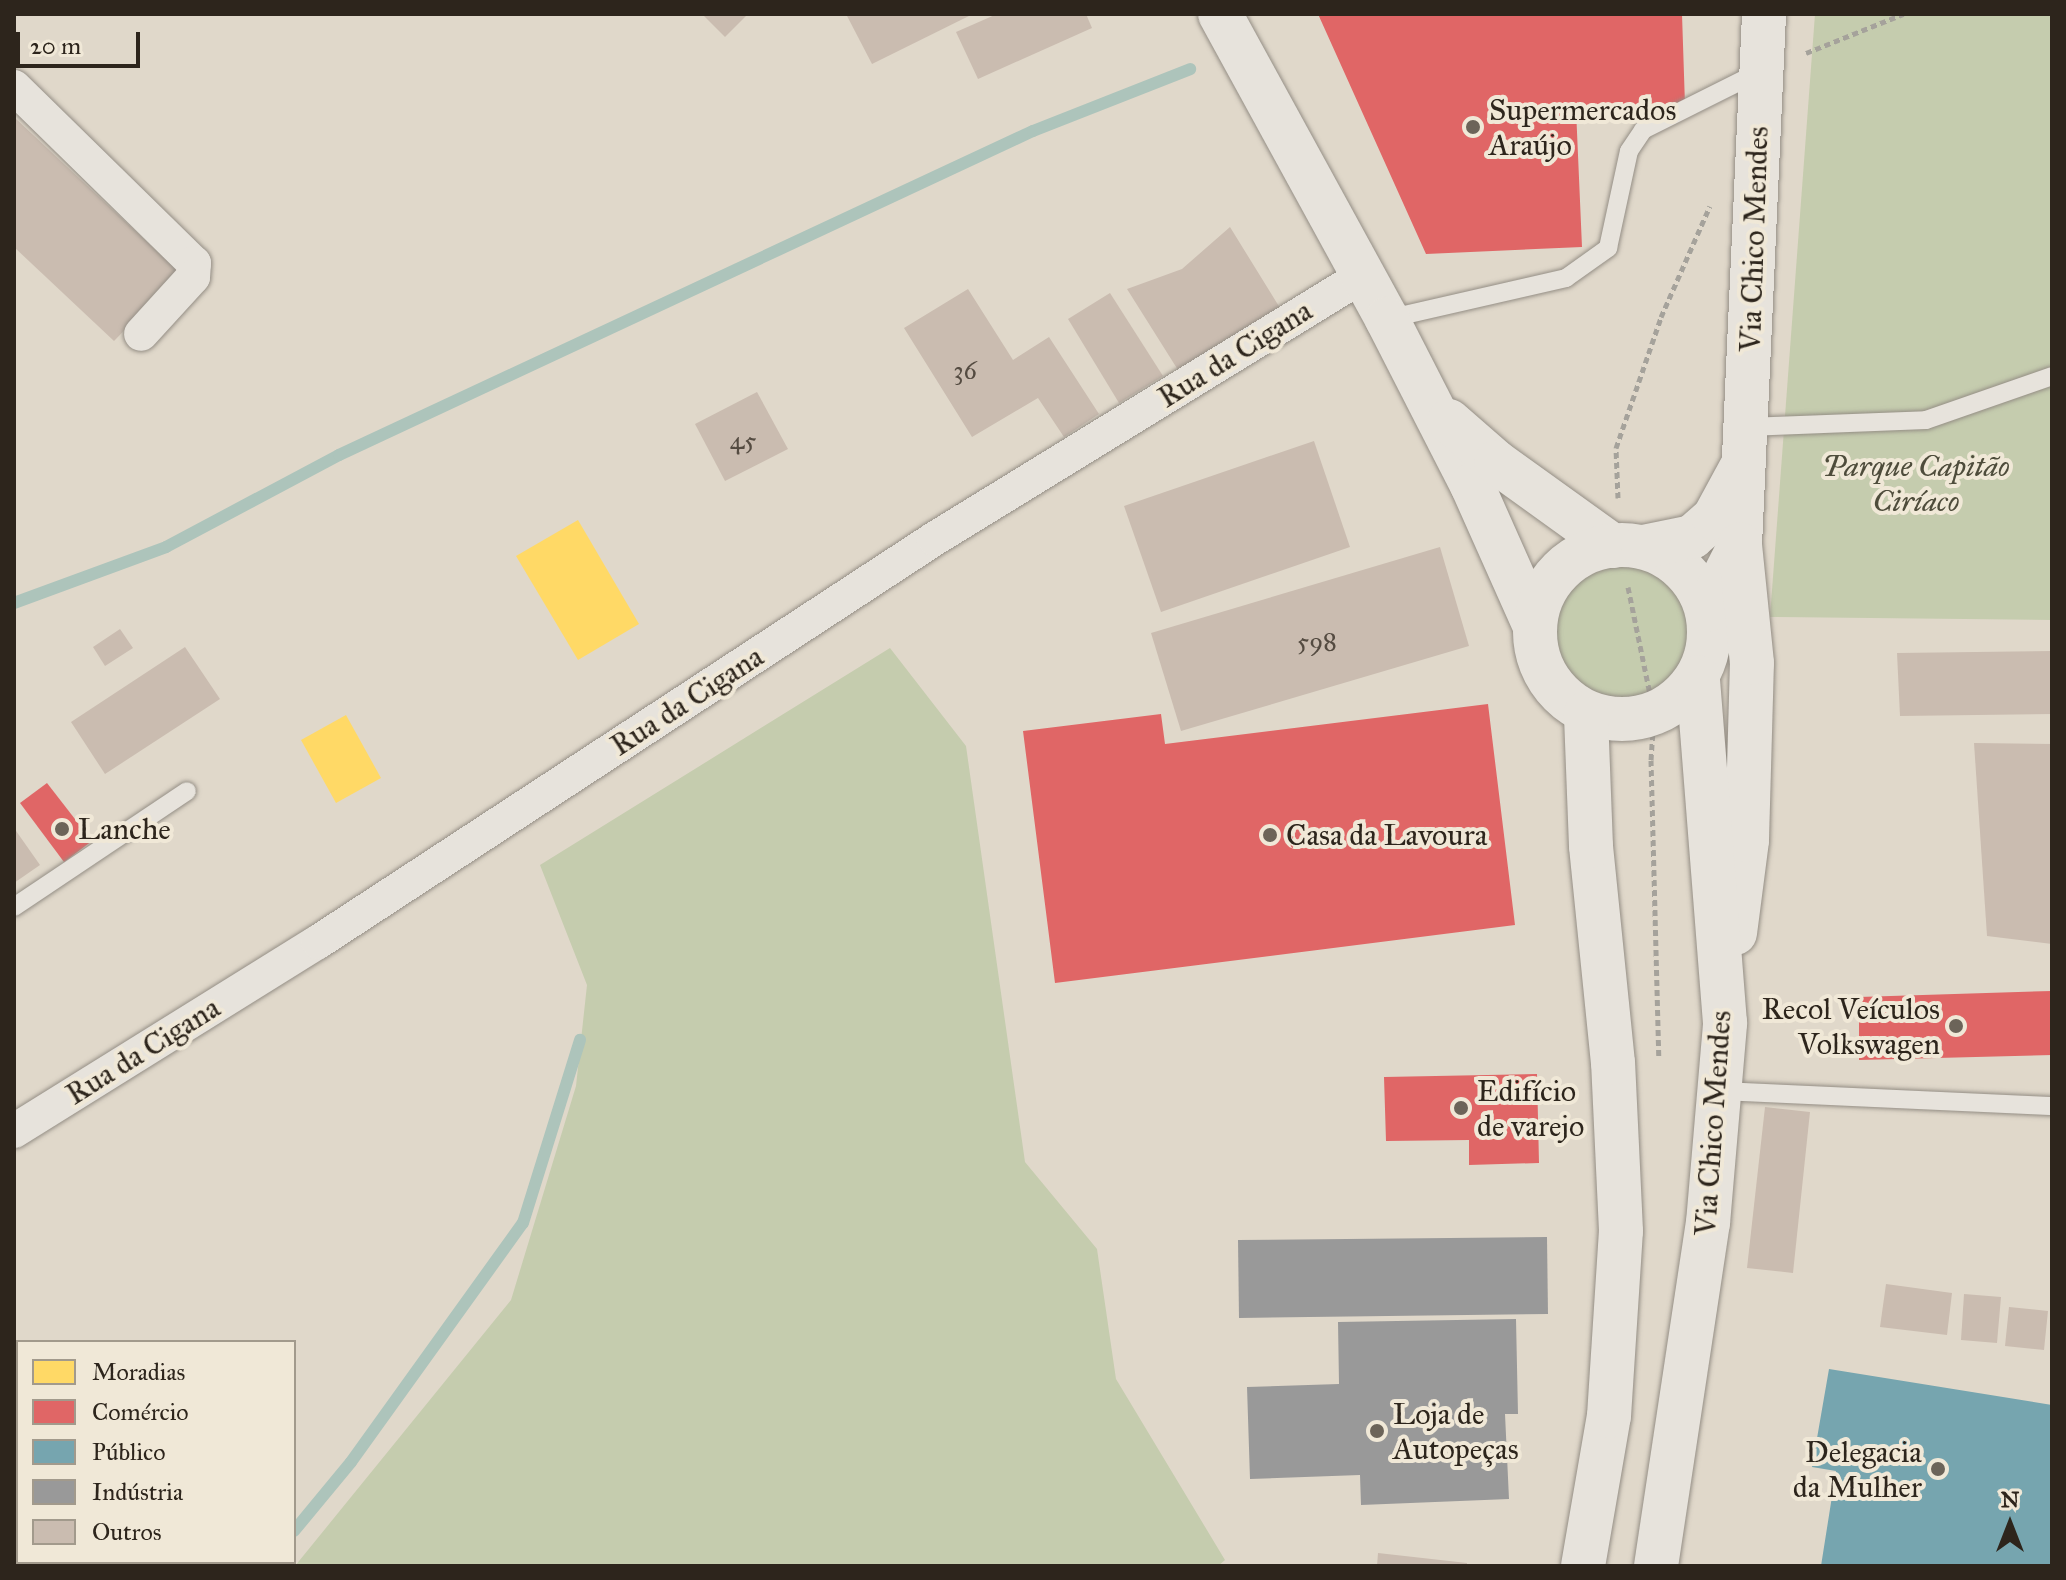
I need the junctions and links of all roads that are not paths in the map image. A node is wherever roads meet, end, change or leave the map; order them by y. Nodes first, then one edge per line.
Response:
1 (1220, 14) edge
2 (1764, 14) edge
3 (1761, 71) junction
4 (14, 87) edge
5 (1364, 275) junction
6 (1387, 319) junction
7 (141, 334) dead end
8 (2052, 376) edge
9 (1432, 406) junction
10 (1745, 446) junction
11 (1740, 545) junction
12 (1625, 546) junction
13 (1707, 610) junction
14 (1534, 624) junction
15 (1698, 677) junction
16 (1586, 713) junction
17 (187, 791) dead end
18 (14, 907) edge
19 (1725, 1023) junction
20 (1719, 1091) junction
21 (2052, 1106) edge
22 (14, 1131) edge
23 (1583, 1566) edge
24 (1656, 1566) edge

1 - 5 main road
2 - 3 main road, Via Chico Mendes
3 - 6 lane
3 - 10 main road, Via Chico Mendes
4 - 7 street
5 - 6 main road
5 - 22 street, Rua da Cigana
6 - 9 main road
8 - 10 lane
9 - 12 main road
9 - 14 main road
10 - 11 main road, Via Chico Mendes
10 - 12 main road, Via Chico Mendes
11 - 13 main road, Via Chico Mendes
11 - 19 main road
12 - 13 main road
12 - 14 main road, Via Chico Mendes
13 - 15 main road
14 - 16 main road
15 - 16 main road
15 - 19 main road, Via Chico Mendes
16 - 23 main road
17 - 18 lane
19 - 20 main road, Via Chico Mendes
20 - 21 lane
20 - 24 main road, Via Chico Mendes

